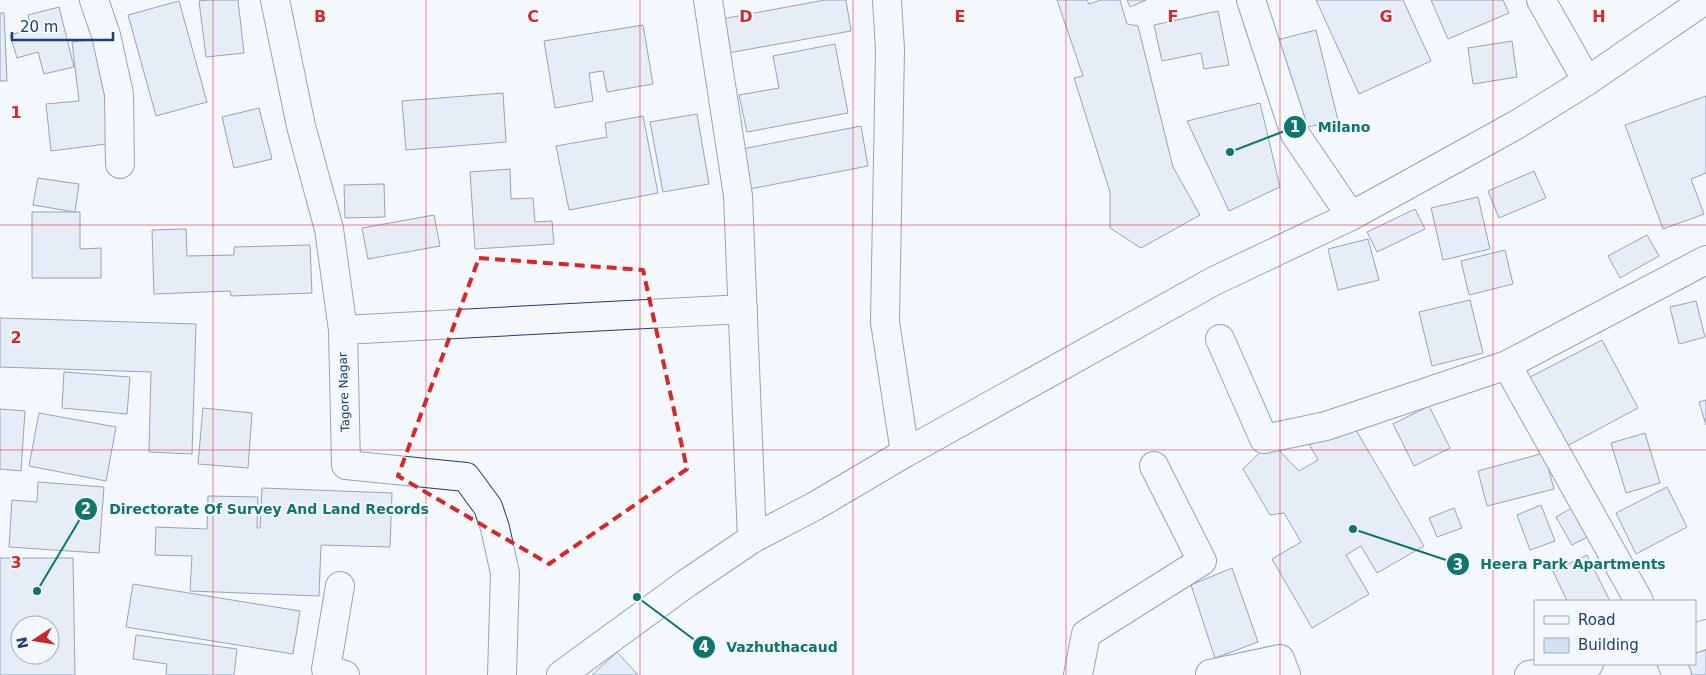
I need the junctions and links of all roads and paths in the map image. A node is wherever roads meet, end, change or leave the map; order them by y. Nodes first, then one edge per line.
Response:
1 (94, 0) edge
2 (275, 0) edge
3 (708, 0) edge
4 (887, 0) edge
5 (1251, 0) edge
6 (1541, 0) edge
7 (1705, 0) edge
8 (1587, 81) junction
9 (120, 164) dead end
10 (1351, 216) junction
11 (1706, 260) edge
12 (743, 309) junction
13 (342, 330) junction
14 (1220, 338) dead end
15 (1507, 365) junction
16 (905, 453) junction
17 (1154, 466) dead end
18 (752, 539) junction
19 (340, 586) dead end
20 (1638, 600) edge
21 (1584, 665) edge
22 (1210, 674) edge
23 (345, 675) edge
24 (502, 675) edge
25 (561, 675) edge
26 (1078, 675) edge
27 (1286, 675) edge
28 (1529, 675) edge

1 - 9 street
2 - 13 street, Tagore Nagar
3 - 12 street
4 - 16 street
5 - 10 street
6 - 8 street
7 - 8 street
8 - 10 street
10 - 16 street
11 - 15 street
12 - 13 street
12 - 18 street
13 - 24 street, Tagore Nagar
14 - 15 street
15 - 20 street
16 - 18 street
17 - 26 street
18 - 25 street
19 - 23 street
21 - 28 street
22 - 27 street

